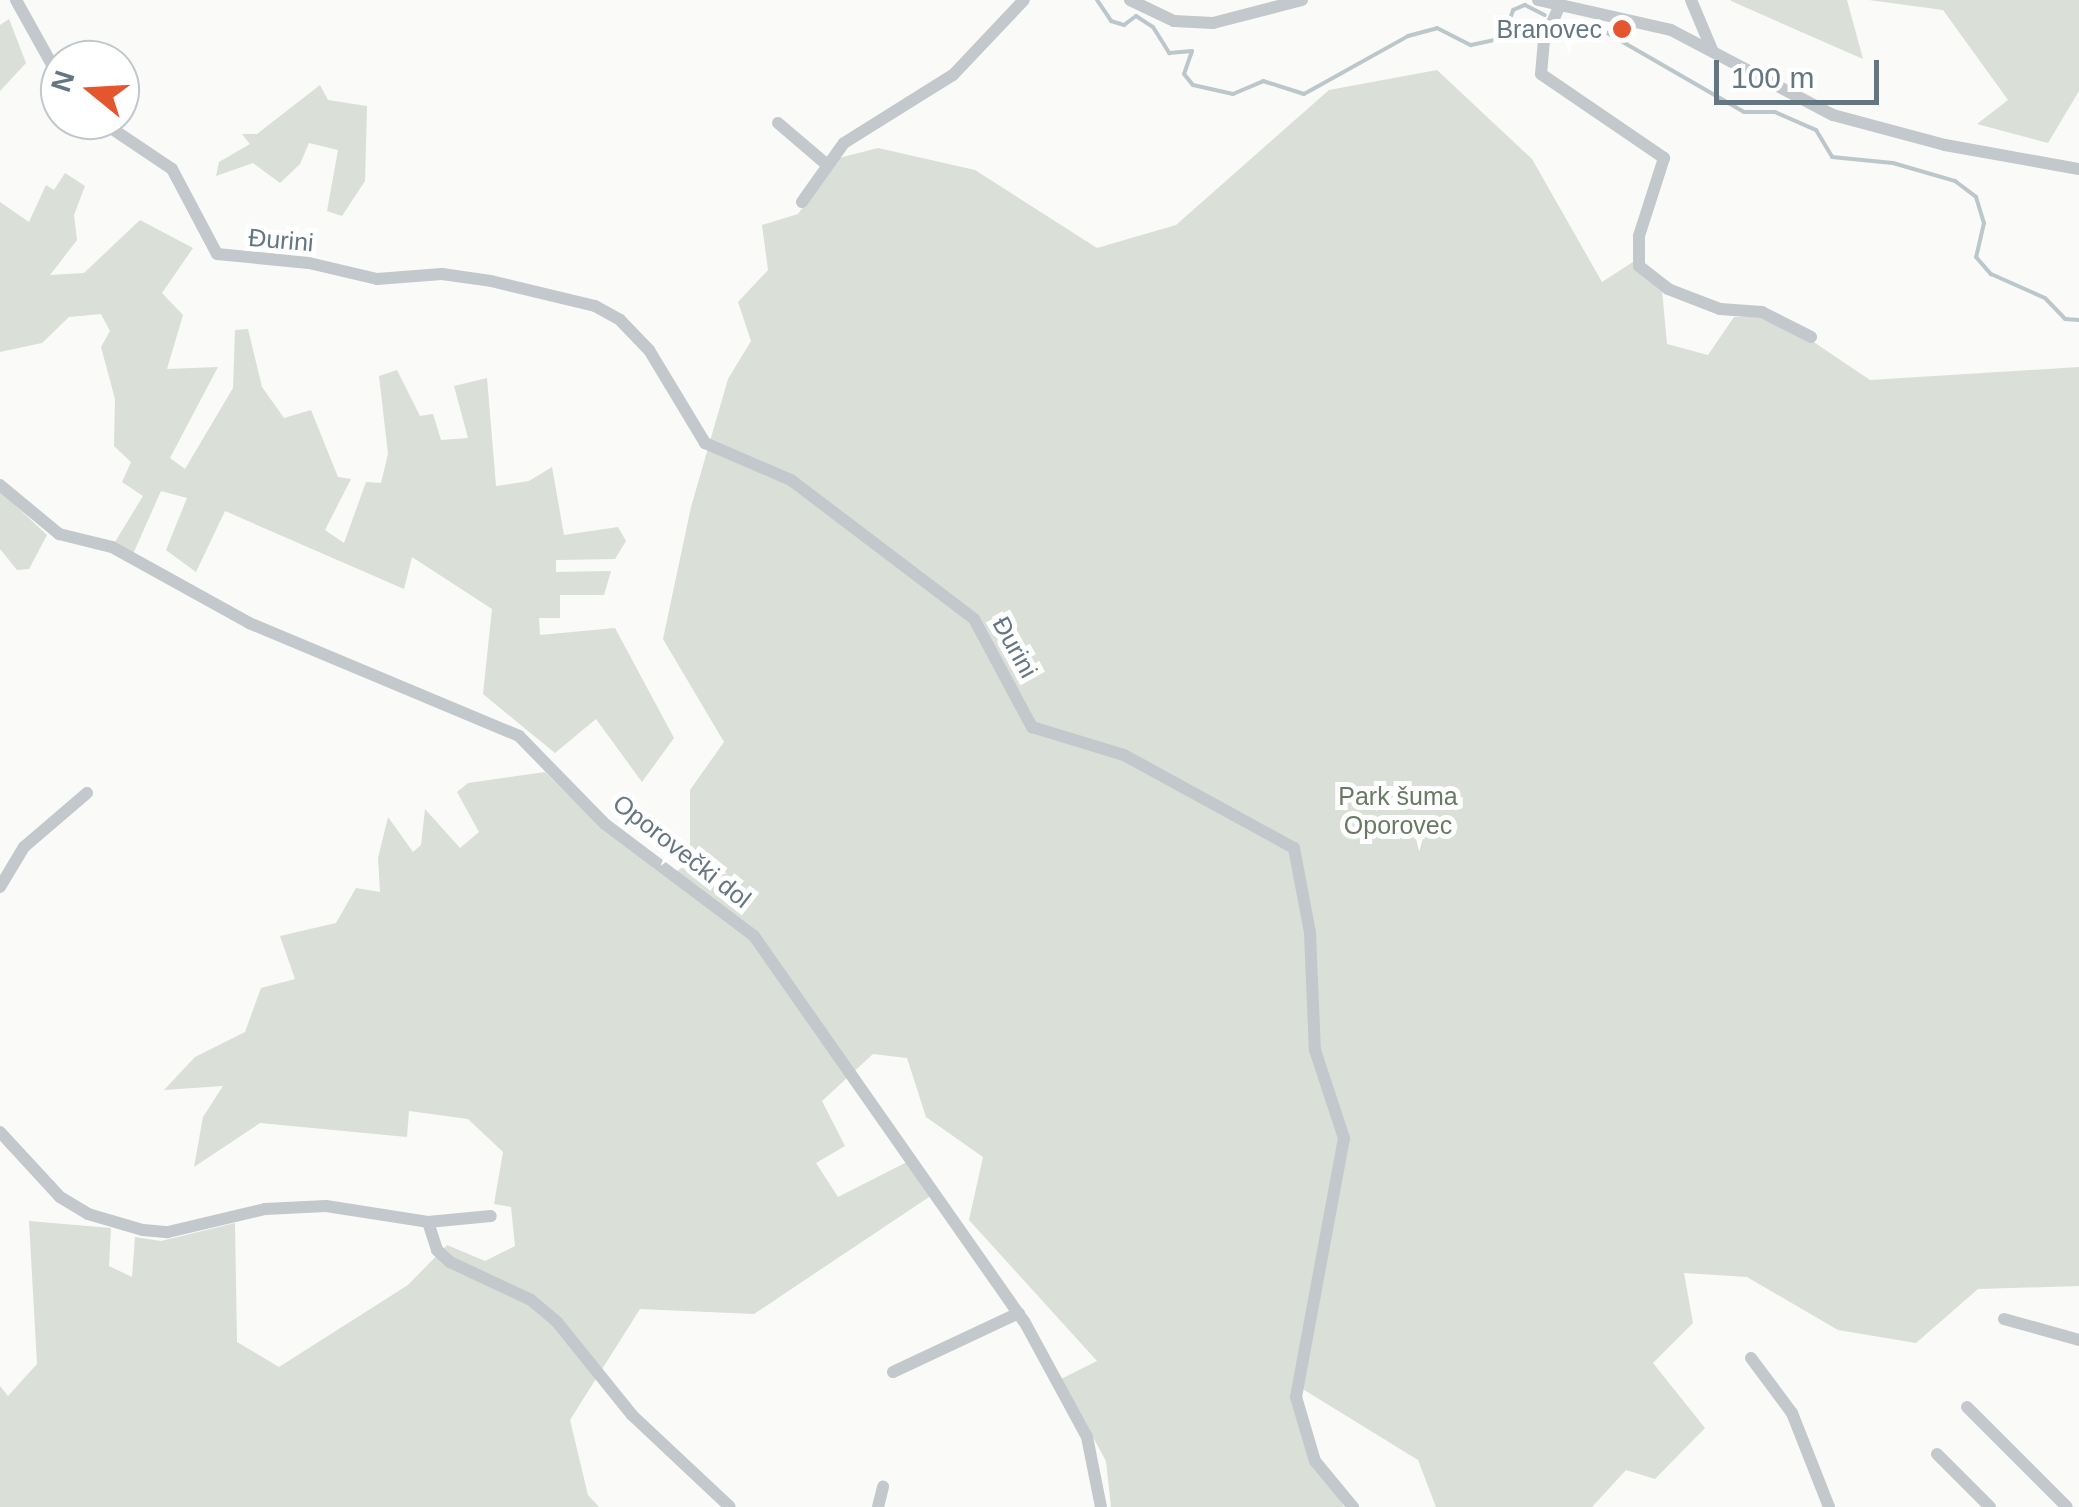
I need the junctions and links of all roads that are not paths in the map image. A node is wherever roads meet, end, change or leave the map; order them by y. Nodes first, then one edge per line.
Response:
1 (16, 0) edge
2 (29, 0) edge
3 (1024, 0) edge
4 (1130, 0) edge
5 (1302, 0) edge
6 (1538, 0) edge
7 (1691, 0) edge
8 (1559, 7) junction
9 (46, 40) edge
10 (40, 41) edge
11 (1714, 52) junction
12 (778, 123) dead end
13 (129, 140) edge
14 (826, 164) junction
15 (2079, 169) edge
16 (802, 202) dead end
17 (1811, 337) dead end
18 (0, 484) edge
19 (87, 794) dead end
20 (0, 887) edge
21 (0, 1132) edge
22 (491, 1216) dead end
23 (428, 1222) junction
24 (1019, 1313) junction
25 (2004, 1319) dead end
26 (2079, 1340) edge
27 (1751, 1358) dead end
28 (893, 1372) dead end
29 (1966, 1408) dead end
30 (1937, 1454) dead end
31 (882, 1487) dead end
32 (730, 1507) edge
33 (878, 1507) edge
34 (1100, 1507) edge
35 (1354, 1507) edge
36 (1829, 1507) edge
37 (1990, 1507) edge
38 (2067, 1507) edge

1 - 10 street
2 - 9 street
3 - 14 street
4 - 5 street
6 - 8 street
7 - 11 street
8 - 11 street
8 - 17 street
11 - 15 street
12 - 14 street
13 - 35 street, Đurini
14 - 16 street
18 - 24 street, Oporovečki dol
19 - 20 street
21 - 23 street
22 - 23 street
23 - 32 street
24 - 28 street
24 - 34 street, Oporovečki dol
25 - 26 street
27 - 36 street
29 - 38 street
30 - 37 street
31 - 33 street

